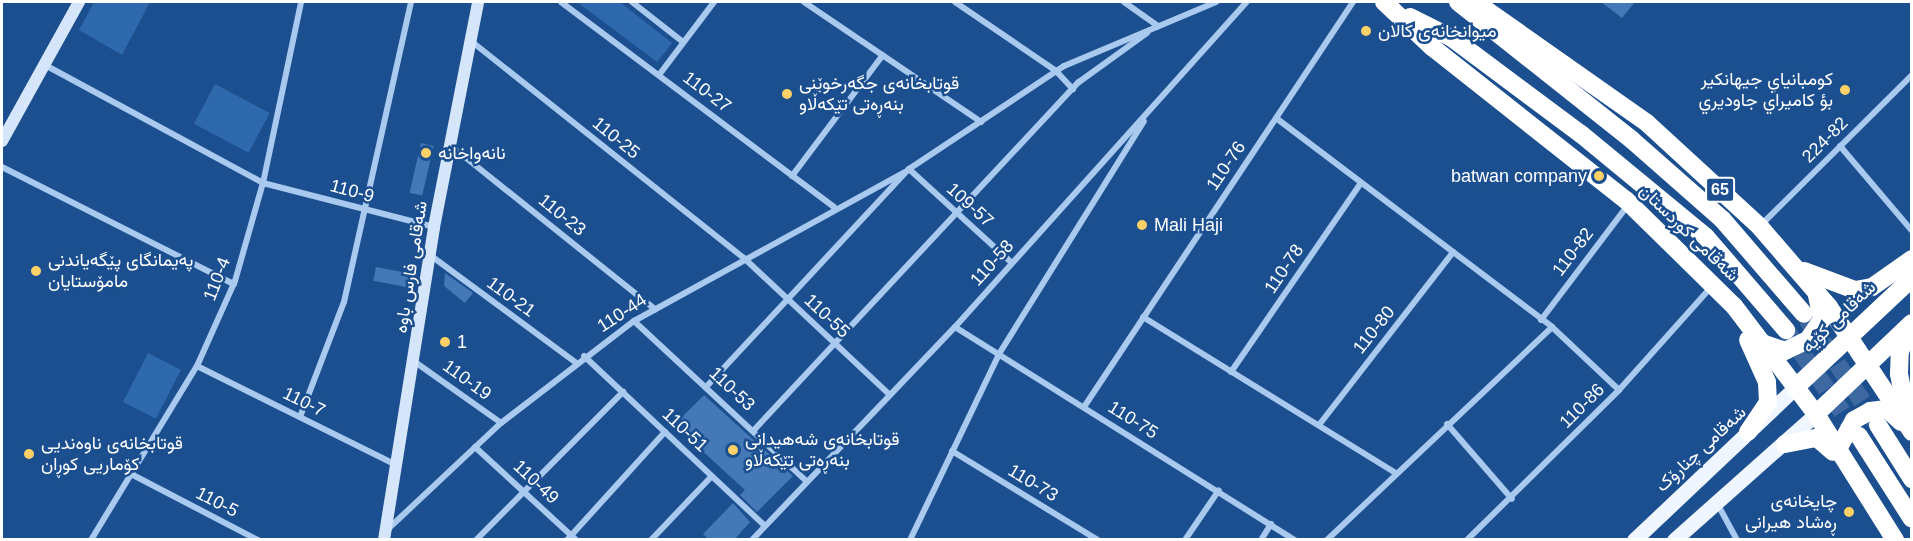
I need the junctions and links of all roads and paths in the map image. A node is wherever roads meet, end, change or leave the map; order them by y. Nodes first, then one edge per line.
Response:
1 (79, 2) edge
2 (301, 2) edge
3 (411, 2) edge
4 (478, 2) edge
5 (563, 2) edge
6 (632, 2) edge
7 (714, 2) edge
8 (804, 2) edge
9 (955, 2) edge
10 (1124, 2) edge
11 (1216, 2) edge
12 (1247, 2) edge
13 (1353, 2) edge
14 (1458, 2) edge
15 (1475, 2) edge
16 (1390, 5) edge
17 (1158, 25) junction
18 (470, 41) junction
19 (683, 42) junction
20 (883, 55) junction
21 (45, 65) junction
22 (1056, 71) junction
23 (659, 75) junction
24 (1911, 75) edge
25 (1073, 89) junction
26 (1152, 108) junction
27 (1276, 118) junction
28 (981, 122) junction
29 (2, 141) edge
30 (450, 145) junction
31 (1840, 146) junction
32 (2, 167) edge
33 (909, 170) junction
34 (792, 176) junction
35 (263, 183) junction
36 (1361, 183) junction
37 (1630, 203) junction
38 (834, 207) junction
39 (363, 209) junction
40 (958, 214) junction
41 (434, 227) junction
42 (1760, 227) junction
43 (1911, 231) edge
44 (1453, 252) junction
45 (430, 255) junction
46 (744, 258) junction
47 (1911, 259) edge
48 (1012, 263) junction
49 (1804, 274) junction
50 (1911, 278) edge
51 (234, 284) junction
52 (1716, 289) junction
53 (789, 301) junction
54 (655, 309) junction
55 (1804, 314) tunnel mouth
56 (1143, 317) junction
57 (1541, 320) junction
58 (634, 321) junction
59 (1911, 325) edge
60 (955, 327) junction
61 (1552, 327) junction
62 (1786, 330) tunnel mouth
63 (1849, 337) junction
64 (1762, 343) junction
65 (836, 344) junction
66 (999, 354) junction
67 (584, 356) junction
68 (415, 362) junction
69 (575, 362) junction
70 (1868, 365) junction
71 (197, 366) junction
72 (1231, 372) junction
73 (707, 386) junction
74 (1796, 388) junction
75 (1619, 390) junction
76 (623, 392) junction
77 (890, 395) junction
78 (1084, 407) junction
79 (1816, 414) junction
80 (300, 417) junction
81 (501, 423) junction
82 (1447, 424) junction
83 (1319, 425) junction
84 (1878, 425) tunnel mouth
85 (753, 430) junction
86 (665, 432) junction
87 (1748, 432) junction
88 (1911, 433) edge
89 (1858, 436) tunnel mouth
90 (1785, 444) junction
91 (475, 447) junction
92 (1838, 449) junction
93 (952, 452) junction
94 (397, 465) junction
95 (1849, 467) junction
96 (1396, 473) junction
97 (131, 474) junction
98 (712, 476) junction
99 (1911, 479) edge
100 (807, 482) junction
101 (1219, 490) junction
102 (524, 491) junction
103 (1512, 499) junction
104 (1717, 502) junction
105 (1911, 519) edge
106 (1271, 524) junction
107 (765, 526) junction
108 (385, 536) edge
109 (571, 538) edge
110 (90, 540) edge
111 (258, 540) edge
112 (476, 540) edge
113 (651, 540) edge
114 (752, 540) edge
115 (910, 540) edge
116 (1098, 540) edge
117 (1185, 540) edge
118 (1261, 540) edge
119 (1295, 540) edge
120 (1327, 540) edge
121 (1467, 540) edge
122 (1634, 540) edge
123 (1674, 540) edge
124 (1737, 540) edge
125 (1895, 540) edge

1 - 21 street
2 - 35 street, 110-4
3 - 39 street
4 - 18 street, شەقامی فارس باوە
5 - 23 street, 110-27
6 - 19 street
7 - 19 street
8 - 20 street
9 - 22 street
10 - 17 street
11 - 17 street
12 - 26 street, 110-58
13 - 27 street, 110-76
14 - 55 highway, شەقامی کوردستان / 65
15 - 42 highway, 65
16 - 37 highway, شەقامی کوردستان / 65
16 - 62 highway, شەقامی کوردستان / 65
17 - 22 street
17 - 25 street
18 - 30 street, شەقامی فارس باوە
18 - 46 street, 110-25
19 - 23 street
20 - 28 street
20 - 34 street
21 - 29 street
21 - 35 street, 110-9
22 - 25 street
22 - 28 street
23 - 34 street, 110-27
24 - 31 street, 224-82
25 - 40 street
26 - 48 street, 110-58
26 - 66 street
27 - 36 street
27 - 56 street, 110-76
28 - 33 street
30 - 41 street, شەقامی فارس باوە
30 - 54 street, 110-23
31 - 42 street, 224-82
31 - 43 street
32 - 51 street
33 - 38 street, 110-44
33 - 40 street, 109-57
33 - 53 street
34 - 38 street, 110-27
35 - 39 street, 110-9
35 - 51 street, 110-4
36 - 44 street
36 - 72 street, 110-78
37 - 52 highway, شەقامی کوردستان / 65
37 - 57 street, 110-82
38 - 46 street, 110-44
39 - 41 street, 110-9
39 - 80 street
40 - 48 street, 109-57
40 - 65 street
41 - 45 street, شەقامی فارس باوە
42 - 49 highway, 65
44 - 57 street
44 - 83 street, 110-80
45 - 68 street, شەقامی فارس باوە
45 - 69 street, 110-21
46 - 53 street, 110-55
46 - 54 street, 110-44
47 - 49 highway
48 - 60 street, 110-58
49 - 63 highway, 65
49 - 64 highway
50 - 63 highway, شەقامی کۆیە
51 - 71 street, 110-4
52 - 64 highway, شەقامی کوردستان / 65
52 - 75 street, 110-86
52 - 87 highway
53 - 65 street, 110-55
53 - 73 street
54 - 58 street, 110-44
56 - 72 street
56 - 78 street, 110-76
57 - 61 street
58 - 67 street, 110-44
58 - 73 street, 110-53
59 - 70 highway
59 - 88 highway
60 - 66 street, 110-75
60 - 77 street, 110-58
61 - 75 street
61 - 82 street
63 - 70 highway, 65
63 - 74 highway, شەقامی کۆیە
64 - 74 highway, شەقامی کوردستان / 65
65 - 77 street, 110-55
65 - 85 street
66 - 78 street, 110-75
66 - 93 street
67 - 69 street, 110-44
67 - 76 street, 110-51
68 - 81 street, 110-19
68 - 94 street, شەقامی فارس باوە
69 - 81 street, 110-44
70 - 79 highway
70 - 88 highway, 65
71 - 80 street, 110-7
71 - 97 street, 110-4
72 - 83 street
73 - 85 street, 110-53
74 - 79 highway, شەقامی کوردستان / 65
74 - 87 main road, شەقامی چنارۆک
75 - 103 street, 110-86
76 - 86 street, 110-51
76 - 102 street
77 - 100 street, 110-58
78 - 101 street, 110-75
79 - 90 main road
79 - 92 highway, شەقامی کوردستان / 65
80 - 94 street, 110-7
81 - 91 street, 110-44
82 - 96 street
82 - 103 street
83 - 96 street
84 - 99 highway
85 - 100 street, 110-53
86 - 98 street, 110-51
86 - 109 street
87 - 122 main road, شەقامی چنارۆک
88 - 92 highway
89 - 105 highway
90 - 95 highway
90 - 104 main road
91 - 102 street, 110-49
91 - 108 street, 110-44
92 - 95 highway, شەقامی کوردستان / 65
93 - 115 street
93 - 116 street, 110-73
94 - 108 street, شەقامی فارس باوە
95 - 125 highway, شەقامی کوردستان / 65
96 - 120 street
97 - 110 street, 110-4
97 - 111 street, 110-5
98 - 107 street, 110-51
98 - 113 street
100 - 107 street, 110-58
101 - 106 street, 110-75
101 - 117 street
102 - 109 street, 110-49
102 - 112 street
103 - 121 street, 110-86
104 - 123 main road
104 - 124 street
106 - 118 street
106 - 119 street, 110-75
107 - 114 street, 110-58

